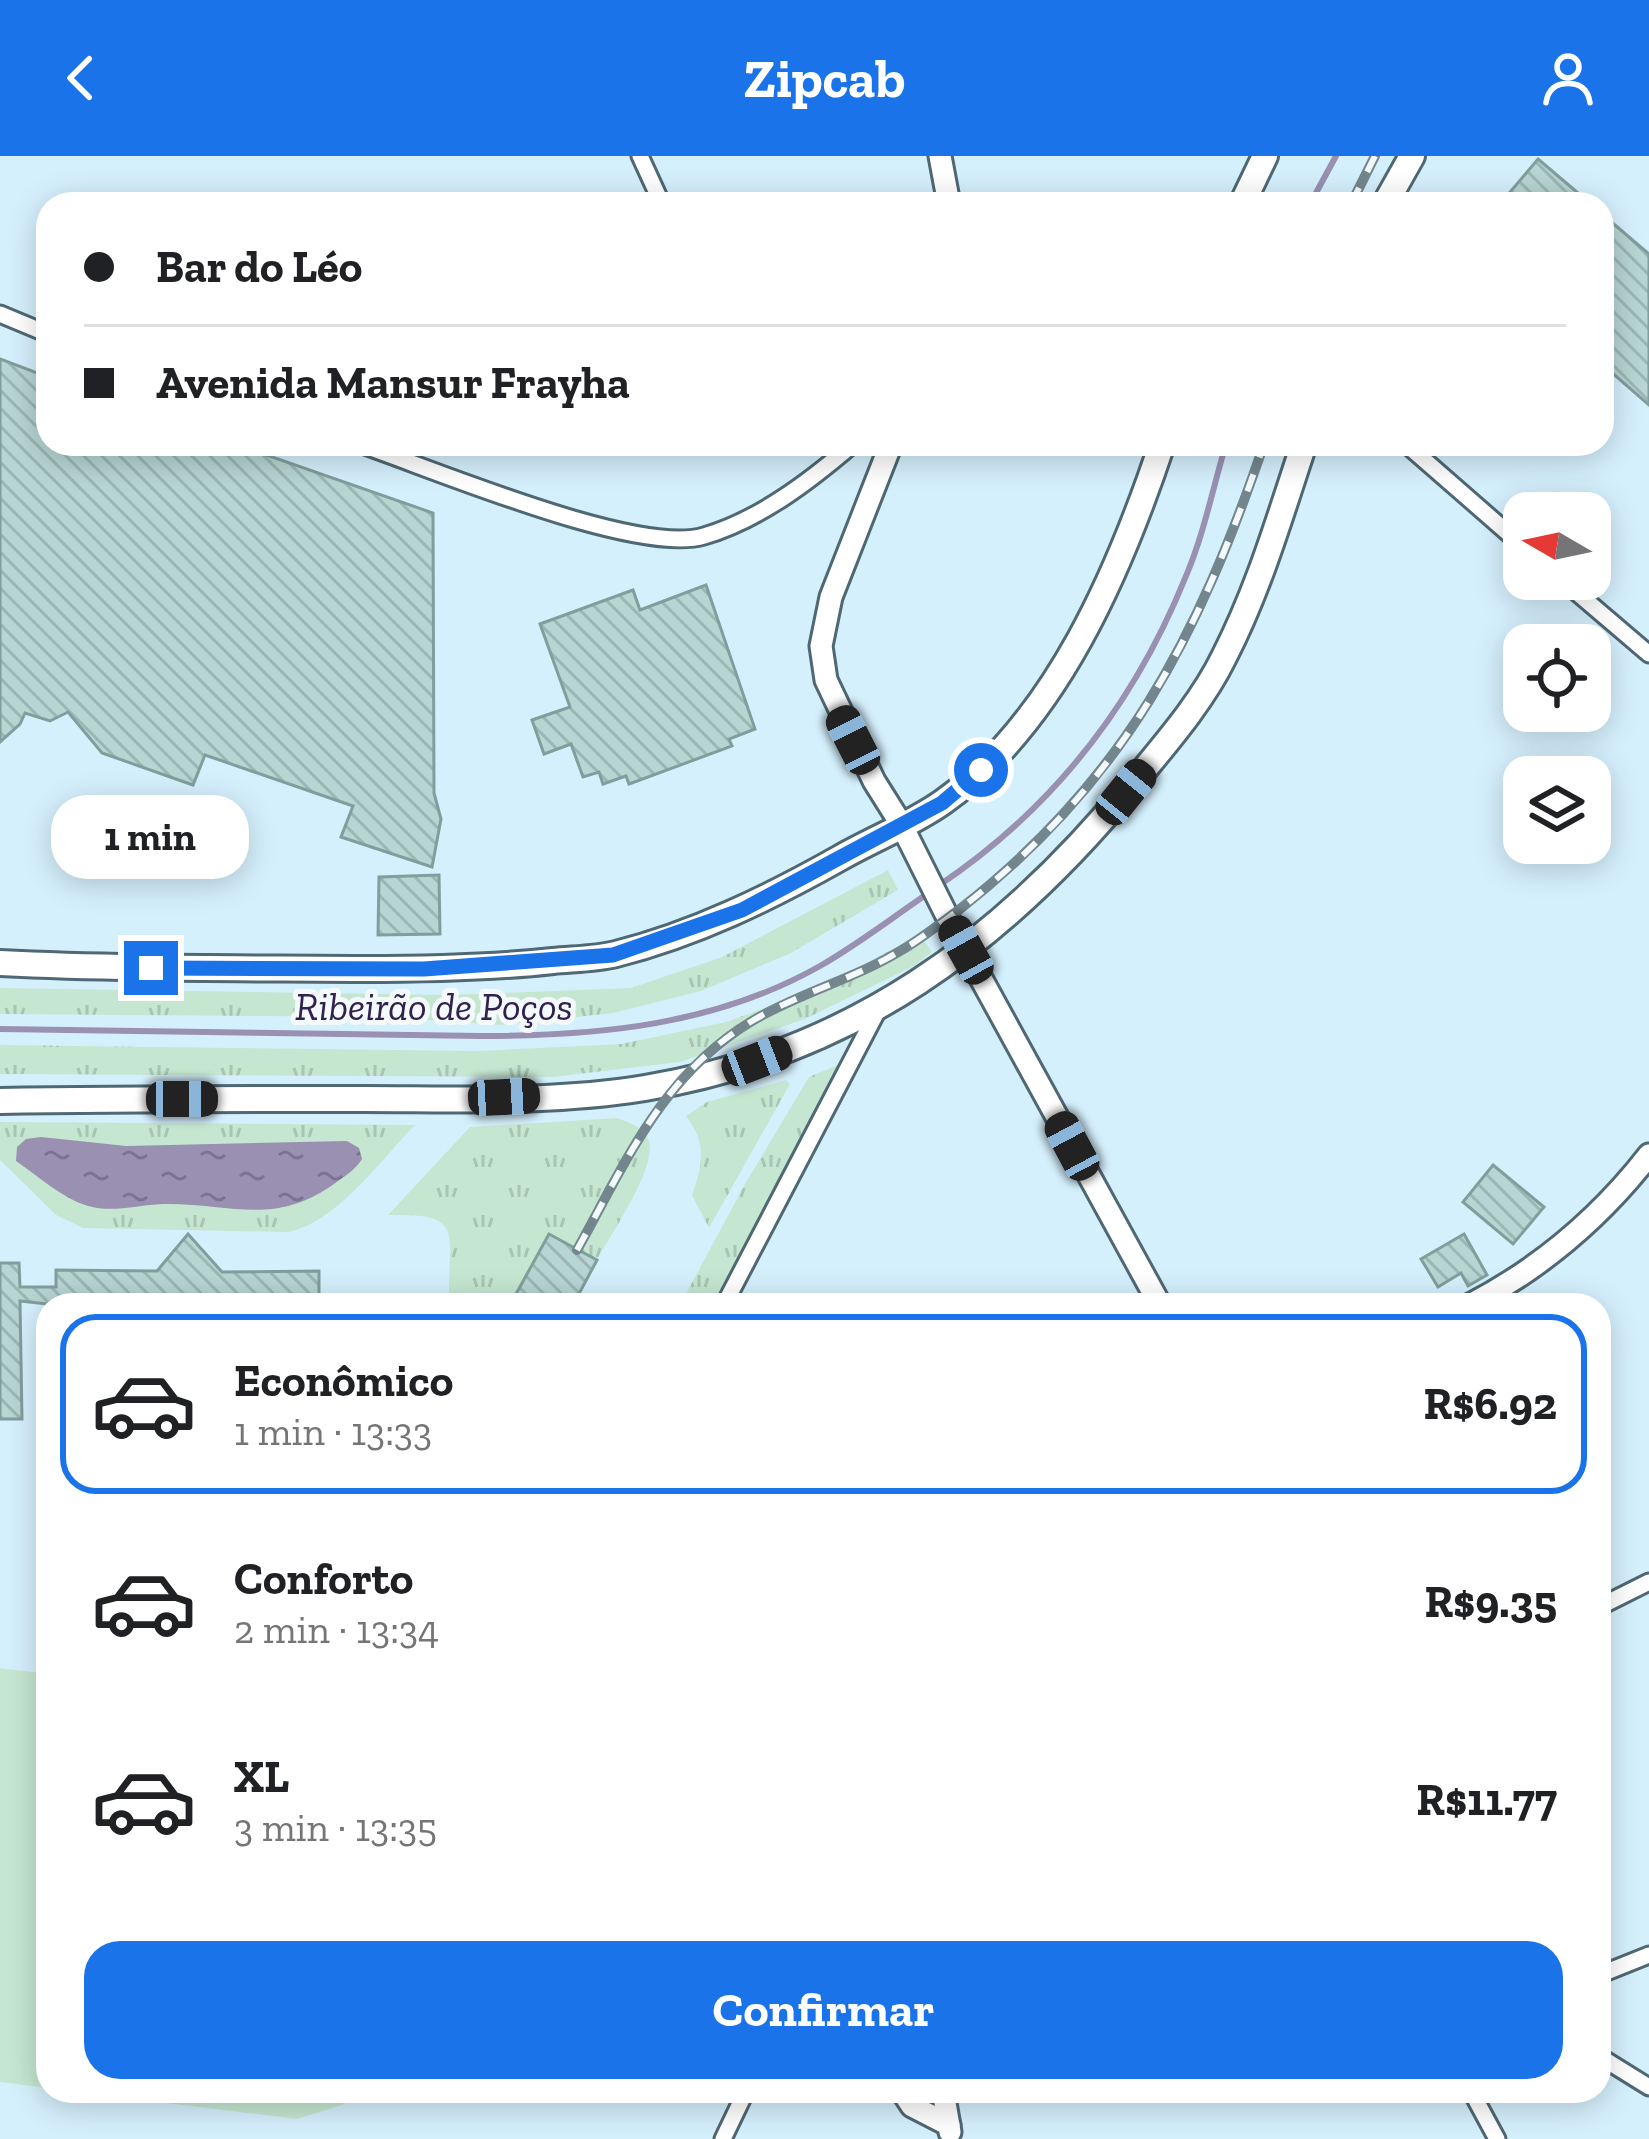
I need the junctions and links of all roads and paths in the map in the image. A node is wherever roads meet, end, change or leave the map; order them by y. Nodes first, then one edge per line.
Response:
1 (640, 156) edge
2 (940, 156) edge
3 (1265, 156) edge
4 (1412, 156) edge
5 (656, 192) edge
6 (947, 192) edge
7 (1248, 192) edge
8 (1392, 192) edge
9 (0, 314) edge
10 (36, 329) edge
11 (394, 456) edge
12 (838, 456) edge
13 (885, 456) edge
14 (1158, 456) edge
15 (1300, 456) edge
16 (1420, 456) edge
17 (1503, 529) edge
18 (1586, 600) edge
19 (1649, 654) edge
20 (901, 824) junction
21 (966, 950) junction
22 (0, 963) edge
23 (878, 1010) junction
24 (0, 1100) edge
25 (1649, 1155) edge
26 (730, 1293) edge
27 (1153, 1293) edge
28 (1493, 1293) edge
29 (1649, 1582) edge
30 (1611, 1601) edge
31 (1649, 1955) edge
32 (1611, 1970) edge
33 (1611, 2063) edge
34 (1649, 2087) edge
35 (740, 2103) edge
36 (910, 2103) edge
37 (1478, 2103) edge
38 (950, 2132) edge
39 (723, 2139) edge
40 (1497, 2139) edge

1 - 5 street
2 - 6 street
3 - 7 main road
4 - 8 main road
9 - 10 street
11 - 12 street
13 - 20 street
14 - 20 main road
15 - 21 main road
16 - 17 street
18 - 19 street
20 - 21 street
20 - 22 main road
21 - 23 main road
21 - 27 street
23 - 24 main road
23 - 26 street
25 - 28 street
29 - 30 street
31 - 32 street
33 - 34 street
35 - 39 street
36 - 38 street
37 - 40 street

